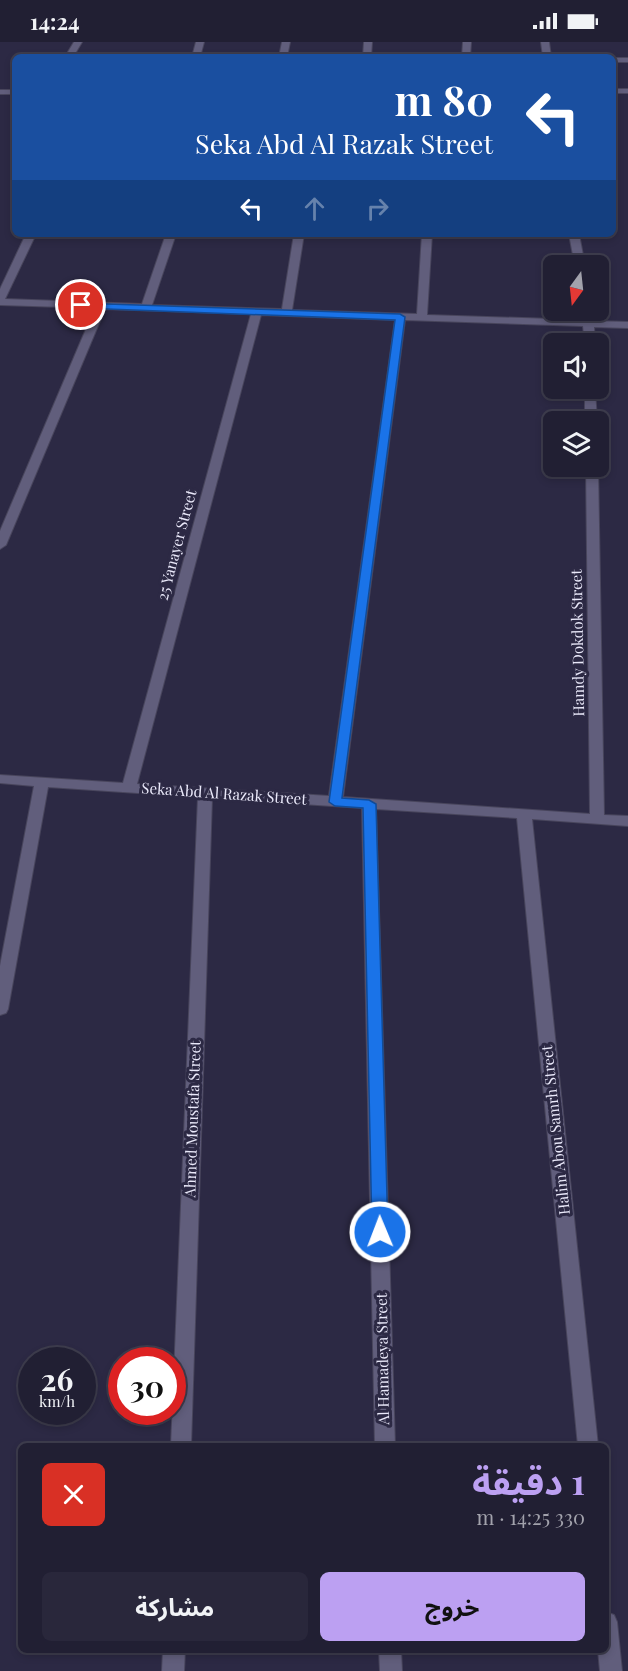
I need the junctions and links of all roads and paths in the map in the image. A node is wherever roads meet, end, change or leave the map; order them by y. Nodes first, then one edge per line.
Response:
1 (30, 237) edge
2 (170, 237) edge
3 (298, 237) edge
4 (427, 237) edge
5 (575, 237) edge
6 (578, 255) edge
7 (0, 300) edge
8 (101, 306) junction
9 (146, 308) junction
10 (257, 312) junction
11 (285, 313) junction
12 (400, 317) junction
13 (422, 318) junction
14 (589, 321) edge
15 (590, 324) junction
16 (628, 325) edge
17 (590, 333) edge
18 (592, 477) edge
19 (0, 545) edge
20 (0, 779) edge
21 (42, 782) junction
22 (129, 788) junction
23 (205, 793) junction
24 (335, 802) junction
25 (369, 804) junction
26 (524, 814) junction
27 (597, 819) junction
28 (628, 821) edge
29 (0, 1009) edge
30 (182, 1443) edge
31 (385, 1443) edge
32 (588, 1443) edge
33 (609, 1651) edge
34 (174, 1653) edge
35 (390, 1653) edge
36 (173, 1671) edge
37 (391, 1671) edge
38 (611, 1671) edge

1 - 7 street
2 - 9 street
3 - 11 street
4 - 13 street
5 - 6 street
7 - 8 street
8 - 9 street
8 - 19 street
9 - 10 street
10 - 11 street
10 - 22 street, 25 Yanayer Street
11 - 12 street
12 - 13 street
12 - 24 street
13 - 15 street
14 - 15 street
15 - 16 street
15 - 17 street
18 - 27 street, Hamdy Dokdok Street
20 - 21 street, Seka Abd Al Razak Street
21 - 22 street, Seka Abd Al Razak Street
21 - 29 street
22 - 23 street, Seka Abd Al Razak Street
23 - 24 street, Seka Abd Al Razak Street
23 - 30 street, Ahmed Moustafa Street
24 - 25 street, Seka Abd Al Razak Street
25 - 26 street, Seka Abd Al Razak Street
25 - 31 street, Al Hamadeya Street
26 - 27 street, Seka Abd Al Razak Street
26 - 32 street, Halim Abou Samrh Street
27 - 28 street, Seka Abd Al Razak Street
33 - 38 street
34 - 36 street
35 - 37 street

